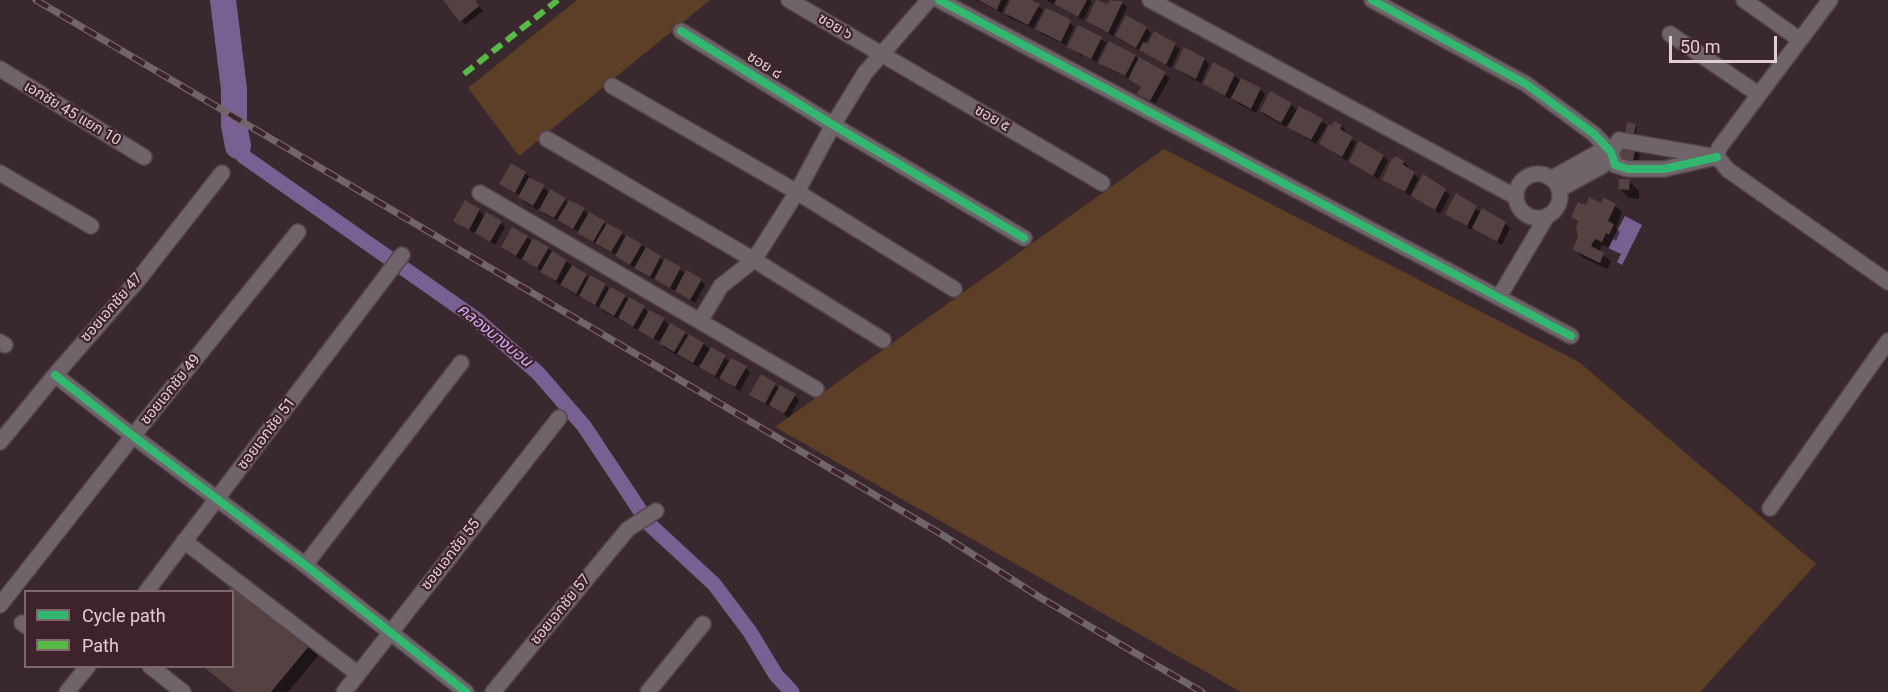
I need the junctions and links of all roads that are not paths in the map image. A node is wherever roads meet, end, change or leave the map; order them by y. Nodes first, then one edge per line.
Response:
1 (789, 0) edge
2 (929, 0) edge
3 (939, 0) edge
4 (1150, 0) edge
5 (1371, 0) edge
6 (1744, 0) edge
7 (1830, 0) edge
8 (681, 31) dead end
9 (1670, 34) dead end
10 (1800, 40) junction
11 (882, 54) junction
12 (0, 69) edge
13 (612, 86) dead end
14 (1758, 94) junction
15 (833, 125) junction
16 (547, 139) dead end
17 (1611, 152) junction
18 (144, 157) dead end
19 (1717, 157) junction
20 (222, 172) dead end
21 (0, 173) edge
22 (1102, 183) dead end
23 (1556, 184) junction
24 (797, 192) junction
25 (480, 193) dead end
26 (1516, 197) junction
27 (1547, 216) junction
28 (91, 226) dead end
29 (298, 232) dead end
30 (1024, 238) dead end
31 (402, 255) dead end
32 (754, 260) junction
33 (1888, 282) edge
34 (954, 289) dead end
35 (1499, 297) junction
36 (700, 321) junction
37 (1571, 336) dead end
38 (883, 340) dead end
39 (1888, 341) edge
40 (461, 363) dead end
41 (55, 375) junction
42 (816, 389) dead end
43 (559, 418) dead end
44 (133, 436) junction
45 (0, 442) edge
46 (216, 500) junction
47 (1770, 508) dead end
48 (656, 511) dead end
49 (184, 541) junction
50 (305, 565) junction
51 (147, 590) edge
52 (0, 605) edge
53 (703, 624) dead end
54 (390, 632) junction
55 (82, 668) edge
56 (153, 668) edge
57 (358, 674) junction
58 (67, 692) edge
59 (183, 692) edge
60 (344, 692) edge
61 (466, 692) edge
62 (493, 692) edge
63 (648, 692) edge

1 - 11 street, ซอย ๖
2 - 11 street
3 - 35 street
4 - 26 street
5 - 17 street
6 - 10 street
7 - 10 street
8 - 15 street, ซอย ๘
9 - 14 street
10 - 14 street
11 - 15 street
11 - 22 street, ซอย ๕
12 - 18 street, เอกชัย 45 แยก 10
13 - 24 street
14 - 19 street
15 - 24 street
15 - 30 street, ซอย ๘
16 - 32 street
17 - 19 street
17 - 19 street
17 - 23 street
19 - 33 street
20 - 41 street, ซอยเอกชัย 47
21 - 28 street
23 - 26 street
23 - 27 street
24 - 32 street
24 - 34 street
25 - 36 street
26 - 27 street
27 - 35 street
29 - 44 street, ซอยเอกชัย 49
31 - 46 street, ซอยเอกชัย 51
32 - 36 street
32 - 38 street
35 - 37 street
36 - 42 street
39 - 47 street
40 - 50 street
41 - 44 street
41 - 45 street, ซอยเอกชัย 47
43 - 54 street, ซอยเอกชัย 55
44 - 46 street
44 - 52 street, ซอยเอกชัย 49
46 - 49 street, ซอยเอกชัย 51
46 - 50 street
48 - 62 street, ซอยเอกชัย 57
49 - 51 street, ซอยเอกชัย 51
49 - 57 street
50 - 54 street
53 - 63 street
54 - 57 street, ซอยเอกชัย 55
54 - 61 street
55 - 58 street
56 - 59 street
57 - 60 street, ซอยเอกชัย 55

